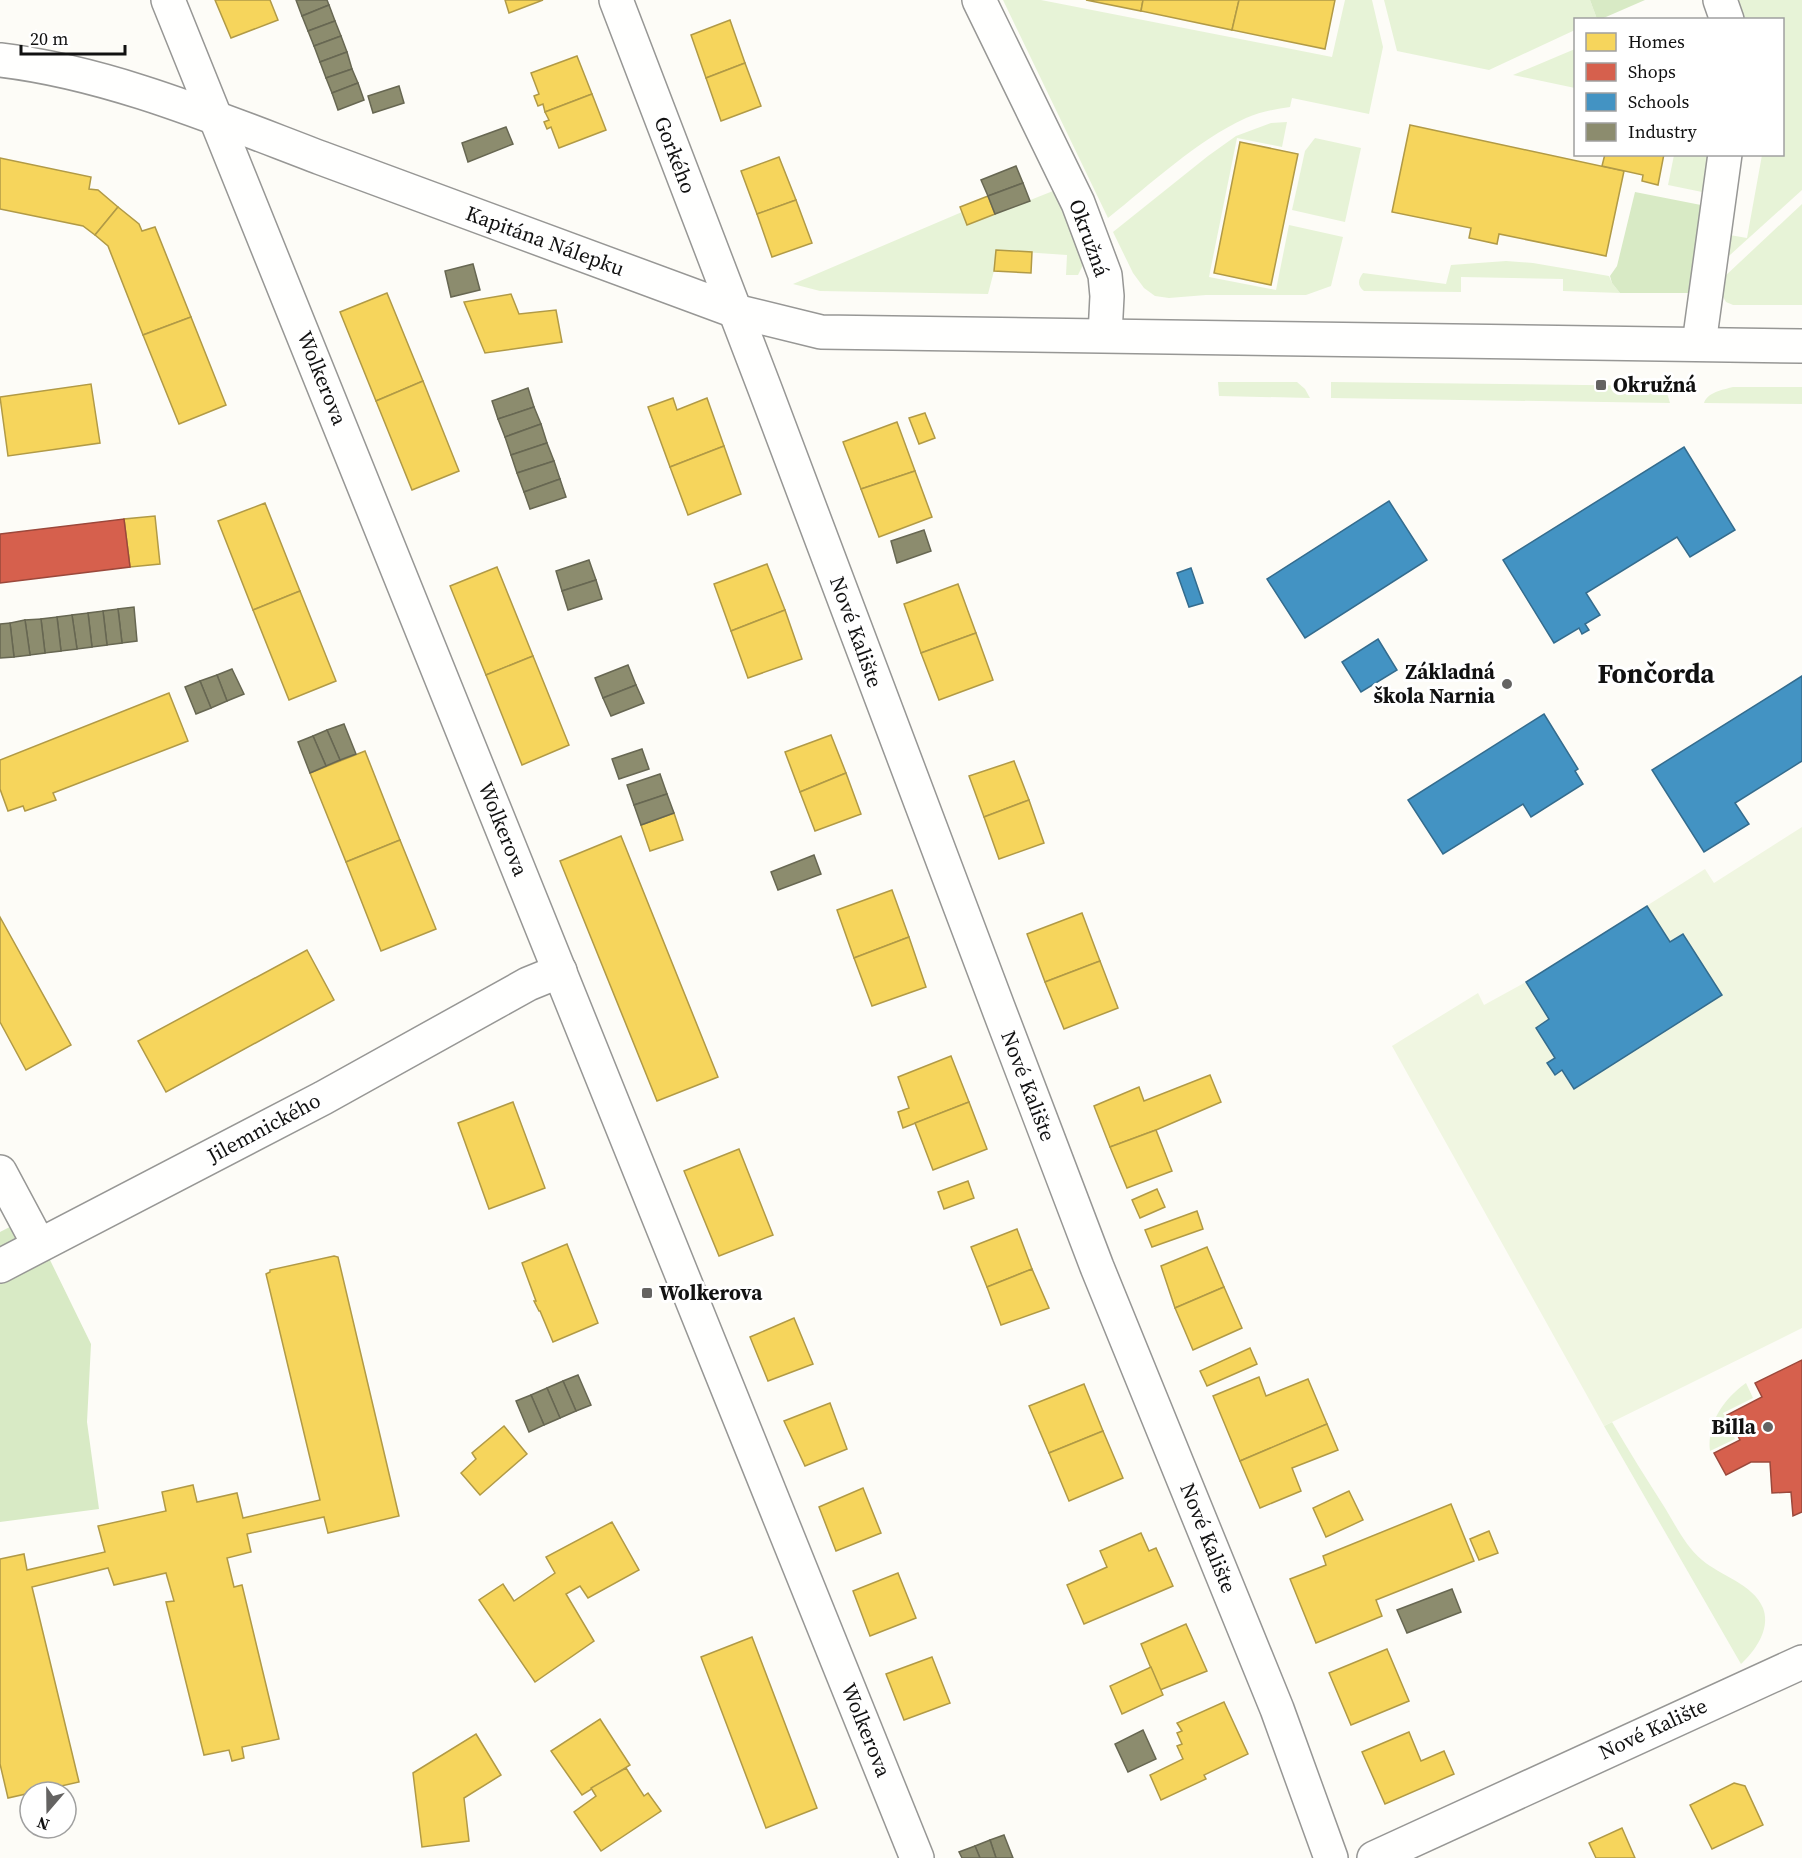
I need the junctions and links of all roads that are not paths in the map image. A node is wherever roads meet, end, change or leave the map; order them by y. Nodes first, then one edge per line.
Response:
1 (168, 0) edge
2 (616, 0) edge
3 (979, 0) edge
4 (1720, 0) edge
5 (1726, 18) edge
6 (0, 60) edge
7 (217, 119) junction
8 (1725, 156) edge
9 (735, 311) junction
10 (1105, 335) junction
11 (1699, 344) junction
12 (1802, 346) edge
13 (560, 971) junction
14 (0, 1172) edge
15 (39, 1245) junction
16 (0, 1266) edge
17 (1802, 1662) edge
18 (917, 1858) edge
19 (1331, 1858) edge
20 (1374, 1858) edge

1 - 7 street, Wolkerova
2 - 9 street, Gorkého
3 - 10 street, Okružná
4 - 5 street
6 - 7 street, Kapitána Nálepku
7 - 9 street, Kapitána Nálepku
7 - 13 street, Wolkerova
8 - 11 street
9 - 10 street, Kapitána Nálepku
9 - 19 street, Nové Kalište
10 - 11 street
11 - 12 street
13 - 15 street, Jilemnického
13 - 18 street, Wolkerova
14 - 15 street
15 - 16 street, Jilemnického
17 - 20 street, Nové Kalište

